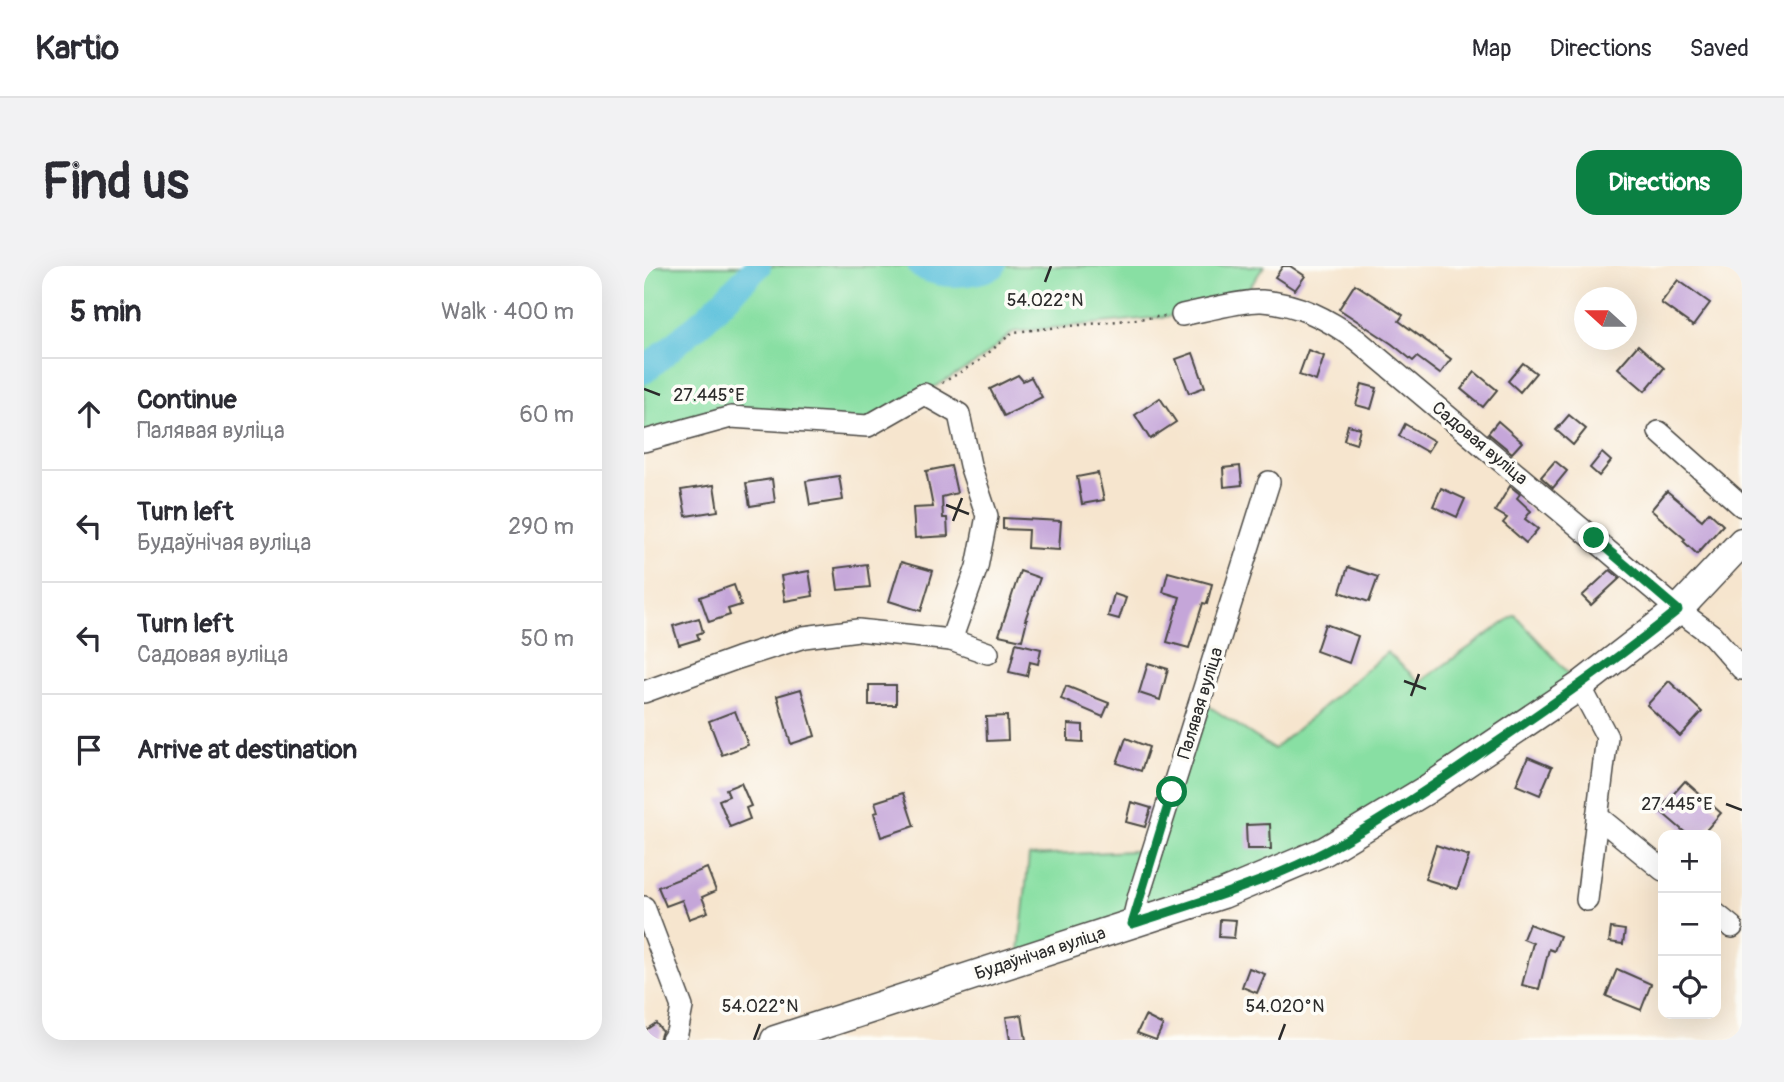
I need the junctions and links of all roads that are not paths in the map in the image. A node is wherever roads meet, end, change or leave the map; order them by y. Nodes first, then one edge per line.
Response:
1 (1182, 315) road end
2 (1659, 432) dead end
3 (644, 441) edge
4 (1269, 482) dead end
5 (1742, 506) edge
6 (1742, 542) edge
7 (1678, 610) junction
8 (951, 640) junction
9 (988, 653) dead end
10 (1742, 669) edge
11 (1580, 686) junction
12 (644, 692) edge
13 (1597, 816) junction
14 (1658, 866) edge
15 (1587, 900) dead end
16 (644, 907) edge
17 (1132, 924) junction
18 (672, 1040) edge
19 (775, 1040) edge

1 - 7 street, Садовая вуліца
2 - 5 street
3 - 8 street
4 - 17 street, Палявая вуліца
6 - 7 main road, Будаўнічая вуліца
7 - 10 street, Садовая вуліца
7 - 11 main road, Будаўнічая вуліца
8 - 9 street
8 - 12 street
11 - 13 street
11 - 17 main road, Будаўнічая вуліца
13 - 14 street
13 - 15 street
16 - 18 street
17 - 19 main road, Будаўнічая вуліца

